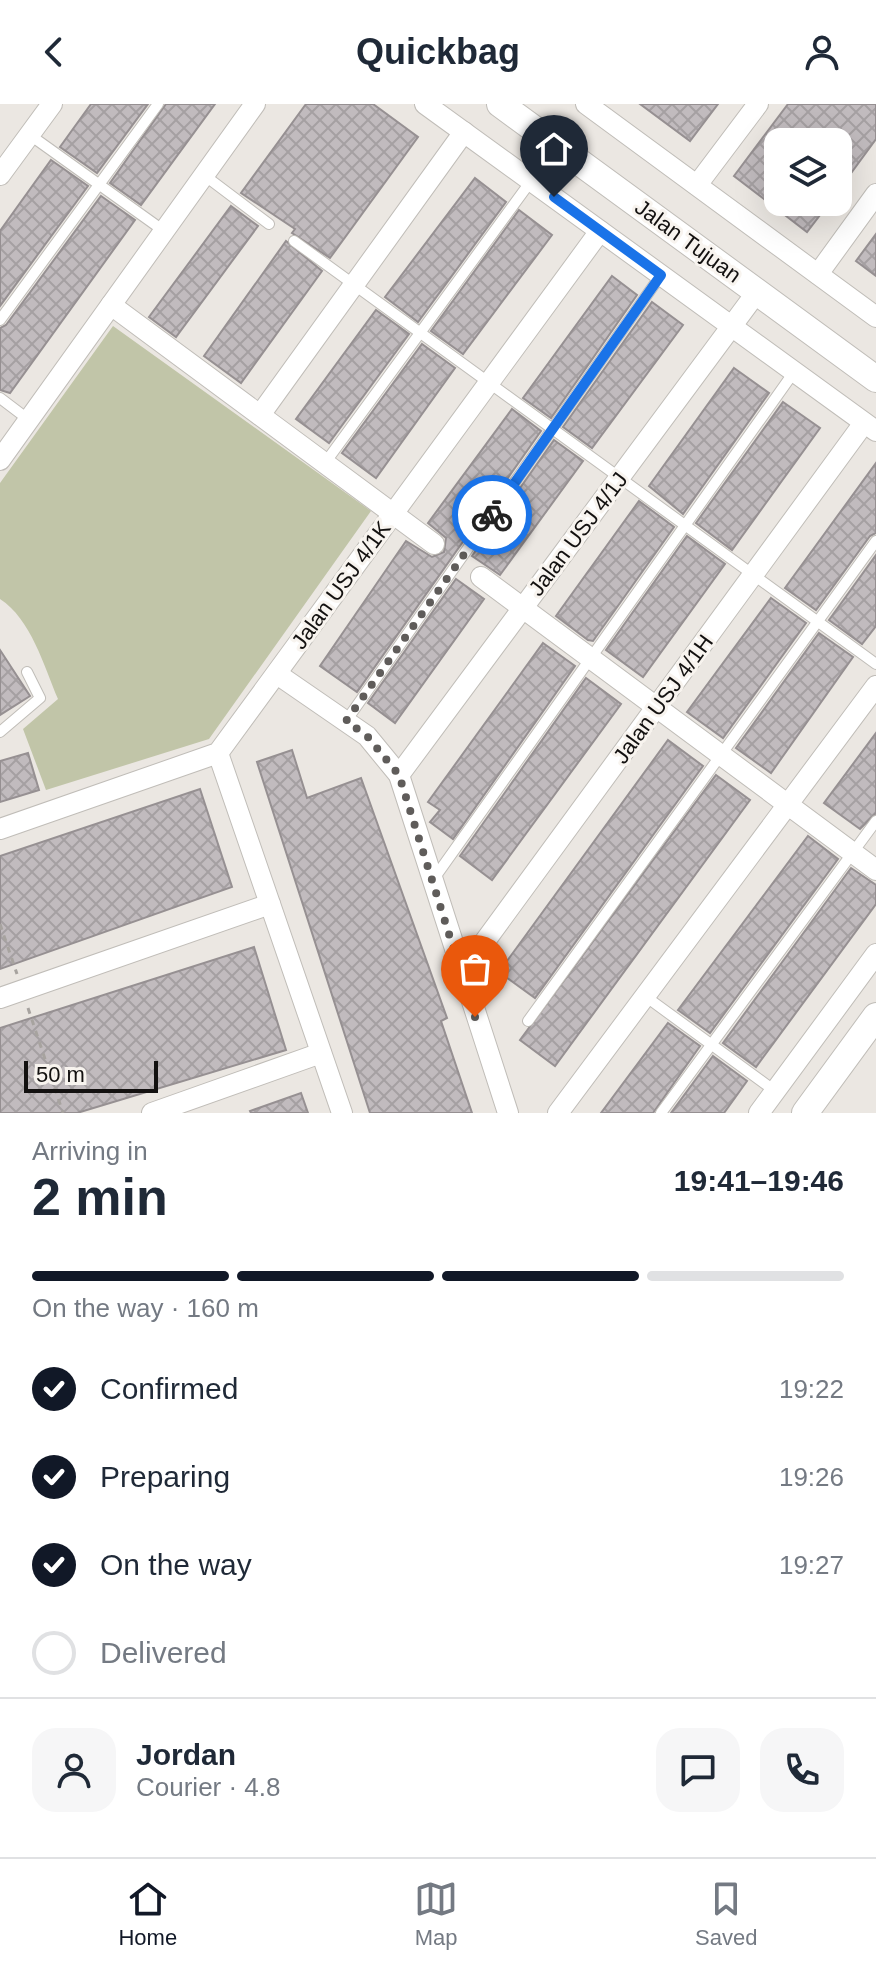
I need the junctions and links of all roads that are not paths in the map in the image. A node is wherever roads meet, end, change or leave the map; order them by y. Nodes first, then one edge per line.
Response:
1 (52, 104) edge
2 (158, 104) edge
3 (255, 104) edge
4 (425, 104) edge
5 (500, 104) edge
6 (586, 104) edge
7 (758, 104) edge
8 (464, 132) junction
9 (30, 135) junction
10 (0, 175) edge
11 (204, 175) junction
12 (531, 181) junction
13 (99, 184) junction
14 (697, 185) junction
15 (876, 194) edge
16 (269, 224) dead end
17 (164, 231) junction
18 (600, 231) junction
19 (294, 241) dead end
20 (818, 274) junction
21 (661, 275) junction
22 (354, 284) junction
23 (757, 292) junction
24 (111, 305) junction
25 (876, 317) edge
26 (0, 320) edge
27 (731, 326) junction
28 (421, 333) junction
29 (794, 372) junction
30 (876, 379) edge
31 (489, 383) junction
32 (0, 398) edge
33 (260, 415) junction
34 (29, 420) junction
35 (870, 427) edge
36 (553, 429) junction
37 (0, 460) edge
38 (325, 463) junction
39 (620, 478) junction
40 (393, 514) junction
41 (685, 525) junction
42 (876, 541) edge
43 (434, 544) dead end
44 (753, 575) junction
45 (481, 577) dead end
46 (522, 609) junction
47 (818, 621) junction
48 (590, 659) junction
49 (876, 664) edge
50 (27, 672) dead end
51 (277, 674) junction
52 (876, 686) edge
53 (656, 708) junction
54 (346, 721) junction
55 (0, 732) edge
56 (218, 753) junction
57 (721, 755) junction
58 (399, 775) junction
59 (788, 805) junction
60 (876, 821) edge
61 (0, 829) edge
62 (853, 853) junction
63 (876, 870) edge
64 (432, 882) junction
65 (270, 904) junction
66 (876, 954) edge
67 (461, 974) junction
68 (645, 996) junction
69 (0, 998) edge
70 (876, 1016) edge
71 (528, 1021) dead end
72 (712, 1045) junction
73 (321, 1053) junction
74 (775, 1091) junction
75 (152, 1113) edge
76 (342, 1113) edge
77 (508, 1113) edge
78 (558, 1113) edge
79 (661, 1113) edge
80 (759, 1113) edge
81 (805, 1113) edge

1 - 9 street
2 - 13 lane
3 - 11 street
4 - 8 street
5 - 23 street, Jalan Tujuan
6 - 14 street
7 - 14 street
8 - 12 street
8 - 22 street
9 - 10 street
9 - 13 lane
11 - 16 lane
11 - 17 street
12 - 18 street
12 - 28 lane
13 - 17 lane
13 - 26 lane
14 - 20 street
15 - 20 street
17 - 24 street
18 - 21 street
18 - 31 street, Jalan USJ 4/1K
19 - 22 lane
20 - 25 street
21 - 27 street
21 - 36 lane
22 - 28 lane
22 - 33 street
23 - 27 street, Jalan USJ 4/1J
23 - 30 street, Jalan Tujuan
24 - 33 street
24 - 34 street
27 - 29 street
27 - 39 street, Jalan USJ 4/1J
28 - 31 lane
28 - 38 lane
29 - 35 street
29 - 41 lane
31 - 36 lane
31 - 40 street, Jalan USJ 4/1K
32 - 34 lane
33 - 38 street
34 - 37 street
35 - 44 street, Jalan USJ 4/1H
36 - 39 lane
36 - 54 lane
38 - 40 street
39 - 41 lane
39 - 46 street, Jalan USJ 4/1J
40 - 43 street
40 - 51 street, Jalan USJ 4/1K
41 - 44 lane
41 - 48 lane
42 - 47 lane
44 - 47 lane
44 - 53 street, Jalan USJ 4/1H
45 - 46 street
46 - 48 street
46 - 58 street, Jalan USJ 4/1J
47 - 49 lane
47 - 57 lane
48 - 53 street
48 - 64 lane
50 - 55 lane
51 - 54 street
51 - 56 street, Jalan USJ 4/1K
52 - 59 street
53 - 57 street
53 - 67 street, Jalan USJ 4/1H
54 - 58 street
56 - 61 street
56 - 65 street
57 - 59 street
57 - 71 lane
58 - 64 street
59 - 62 street
59 - 68 street
60 - 62 lane
62 - 63 street
62 - 72 lane
64 - 67 street
65 - 69 street
65 - 73 street
66 - 74 street
67 - 77 street
68 - 72 lane
68 - 78 street
70 - 81 street
72 - 74 lane
72 - 79 lane
73 - 75 street
73 - 76 street
74 - 80 street

